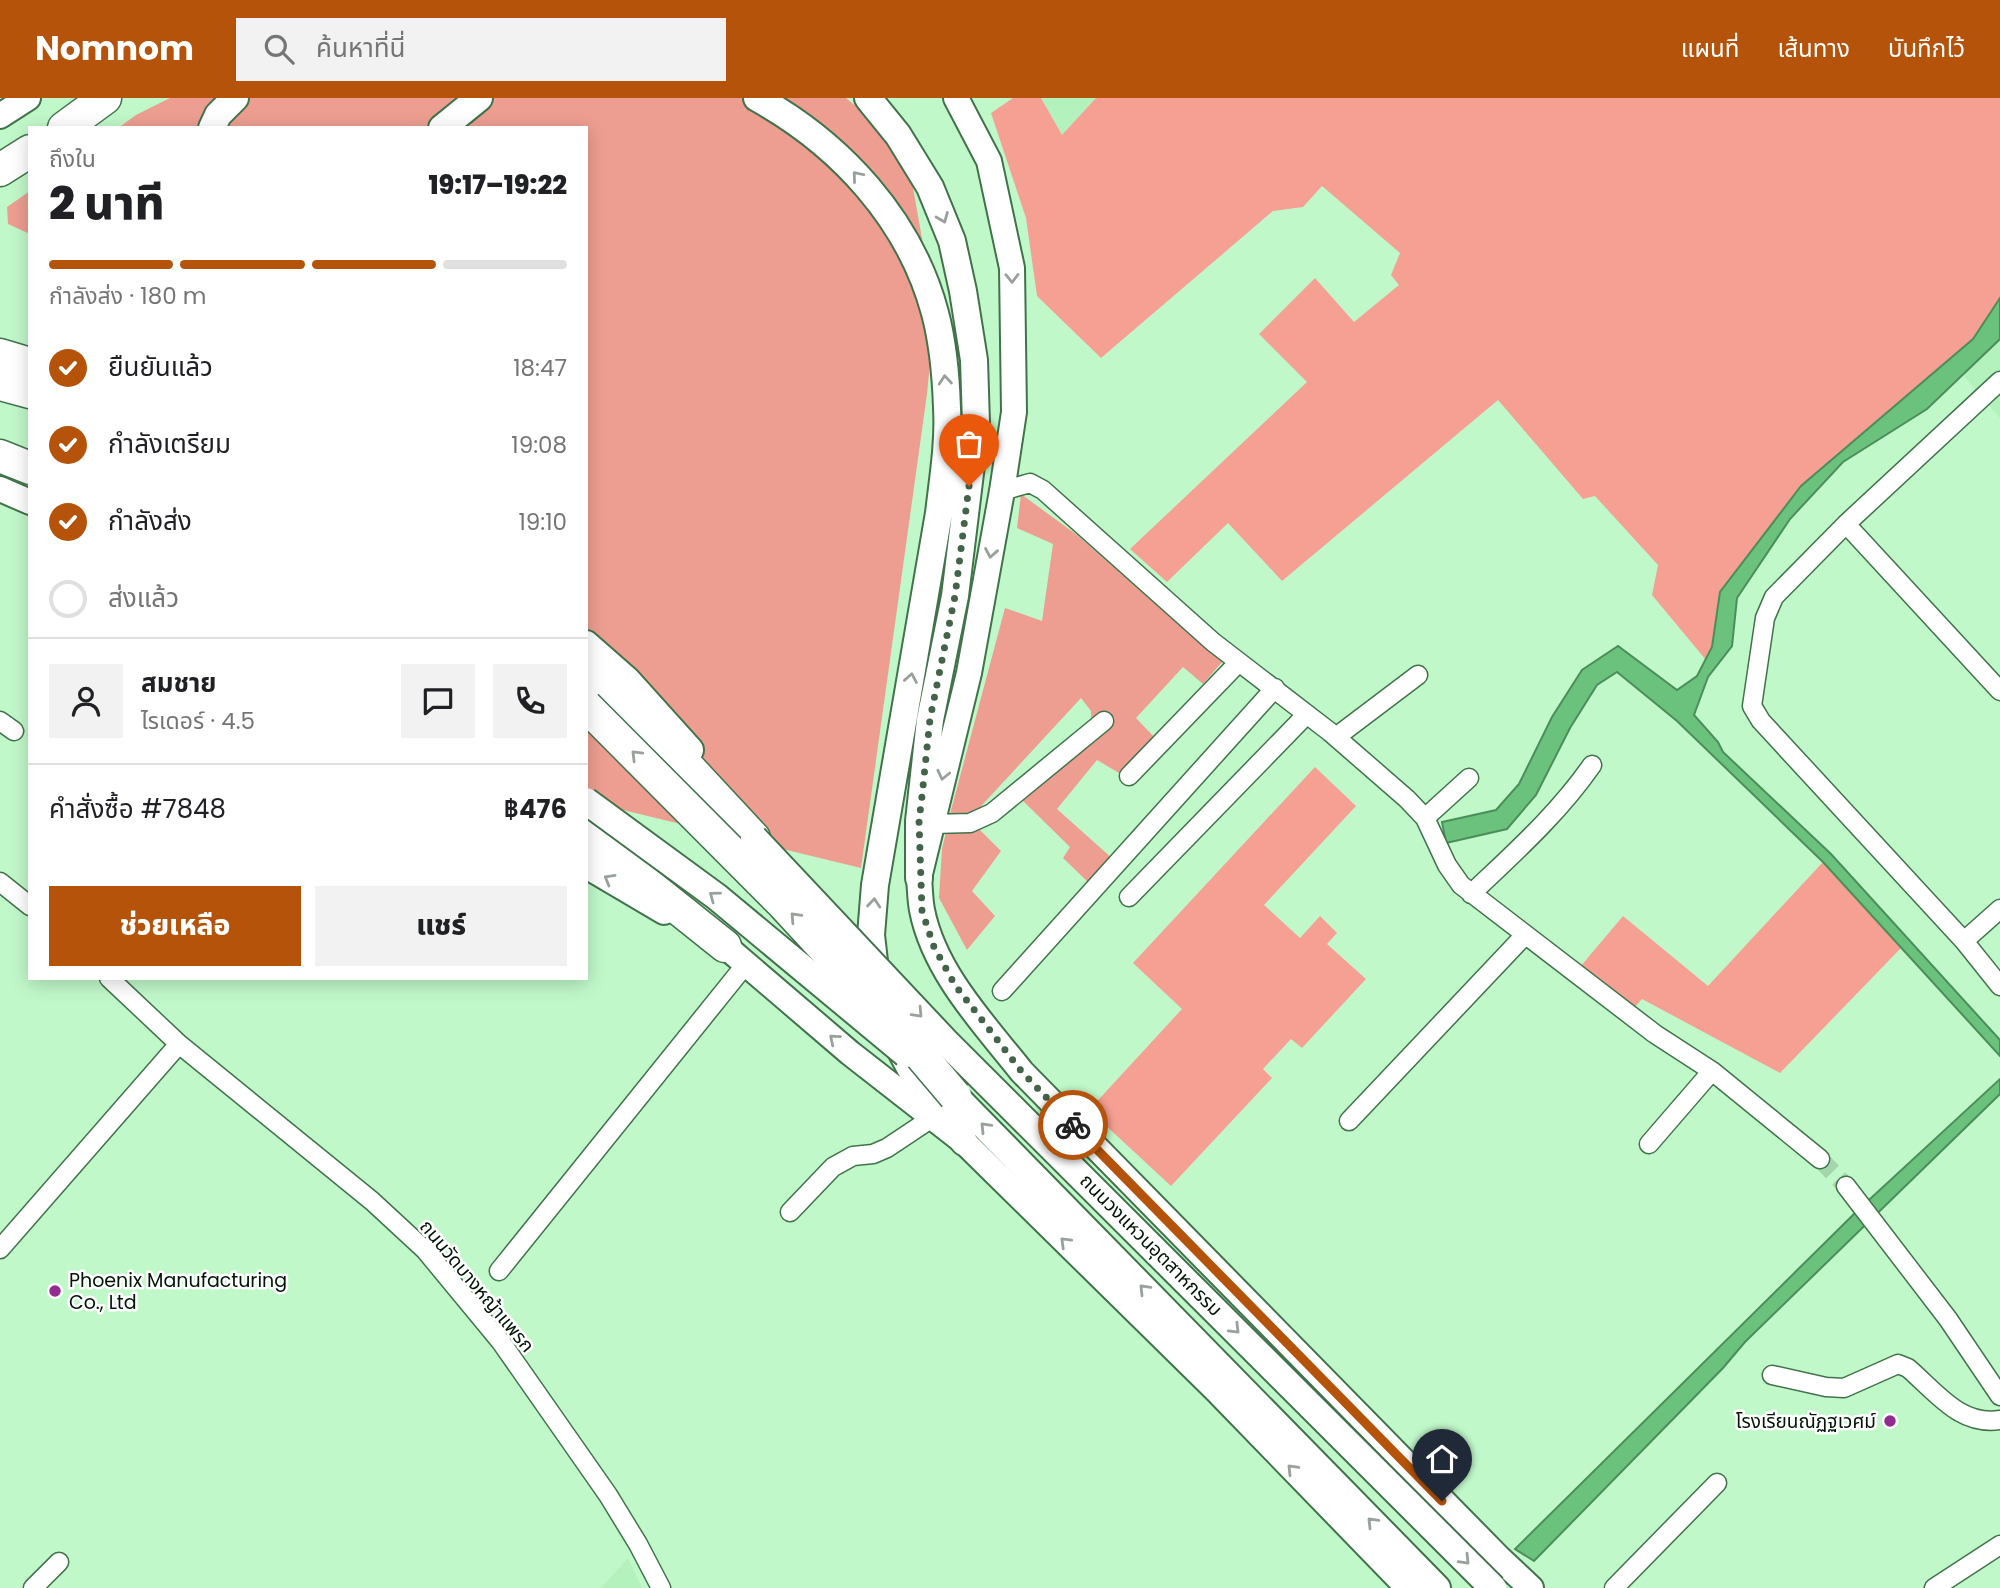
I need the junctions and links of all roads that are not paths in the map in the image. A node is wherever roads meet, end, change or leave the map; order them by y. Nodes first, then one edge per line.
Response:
1 (28, 98) edge
2 (105, 98) edge
3 (235, 98) edge
4 (479, 98) edge
5 (757, 98) edge
6 (869, 98) edge
7 (956, 98) edge
8 (0, 116) edge
9 (67, 126) edge
10 (213, 126) edge
11 (444, 126) edge
12 (28, 151) edge
13 (0, 170) edge
14 (0, 355) edge
15 (28, 363) edge
16 (2000, 381) edge
17 (0, 384) edge
18 (28, 391) edge
19 (0, 456) edge
20 (28, 467) edge
21 (0, 489) edge
22 (1002, 491) junction
23 (28, 501) edge
24 (1846, 524) junction
25 (588, 646) edge
26 (1239, 662) junction
27 (588, 670) edge
28 (1418, 675) dead end
29 (1275, 688) junction
30 (2000, 691) edge
31 (588, 708) edge
32 (1307, 714) junction
33 (1104, 721) dead end
34 (1336, 737) junction
35 (1592, 765) dead end
36 (1129, 776) dead end
37 (1469, 778) dead end
38 (588, 802) edge
39 (1425, 818) junction
40 (932, 824) junction
41 (588, 837) edge
42 (754, 838) junction
43 (588, 867) edge
44 (919, 878) junction
45 (0, 882) edge
46 (1471, 894) junction
47 (1129, 897) dead end
48 (28, 904) edge
49 (2000, 909) edge
50 (1525, 935) junction
51 (1964, 942) junction
52 (735, 955) junction
53 (111, 980) edge
54 (2000, 986) edge
55 (1002, 991) dead end
56 (179, 1044) junction
57 (1712, 1071) junction
58 (955, 1096) junction
59 (932, 1118) junction
60 (1349, 1121) dead end
61 (964, 1142) junction
62 (1650, 1144) dead end
63 (1820, 1159) tunnel mouth
64 (1850, 1192) tunnel mouth
65 (790, 1212) dead end
66 (0, 1249) edge
67 (499, 1271) dead end
68 (1772, 1375) dead end
69 (2000, 1396) edge
70 (2000, 1420) edge
71 (1717, 1483) dead end
72 (2000, 1545) edge
73 (59, 1562) dead end
74 (1526, 1584) edge
75 (33, 1588) edge
76 (660, 1588) edge
77 (1408, 1588) edge
78 (1437, 1588) edge
79 (1493, 1588) edge
80 (1614, 1588) edge
81 (1934, 1588) edge

1 - 8 street
2 - 9 highway
3 - 10 main road
4 - 11 main road
61 -> 5 main road
6 -> 44 main road
7 -> 22 street
12 - 13 highway
14 - 15 highway
16 - 24 street
17 - 18 highway
19 - 20 highway
21 - 23 street
22 - 26 street
22 -> 40 street
24 - 30 street
24 - 51 street
25 - 42 main road, ถนนวงแหวนอุตสาหกรรม
26 - 29 street
26 - 36 street
27 - 42 highway
28 - 34 street
29 - 32 street
29 - 55 street
58 -> 31 highway, bridge
32 - 34 street
32 - 47 street
33 - 40 street
34 - 39 street
35 - 46 street
37 - 39 street
58 -> 38 main road, ถนนวงแหวนอุตสาหกรรม, bridge
39 - 46 street
40 - 44 street
41 - 52 highway
42 -> 79 main road, ถนนวงแหวนอุตสาหกรรม, bridge
52 -> 43 street
44 - 74 street
45 - 48 street
46 - 50 street
49 - 51 street
50 - 57 street
50 - 60 street
51 - 54 street
59 -> 52 street
52 - 67 street
53 - 56 street, ถนนวัดบางหญ้าแพรก
56 - 66 street
56 - 76 street, ถนนวัดบางหญ้าแพรก
57 - 62 street
57 - 63 street
78 -> 58 main road, ถนนวงแหวนอุตสาหกรรม
59 - 61 street
59 - 65 street
77 -> 61 street
64 - 69 street
68 - 70 street
71 - 80 street
72 - 81 street
73 - 75 street

